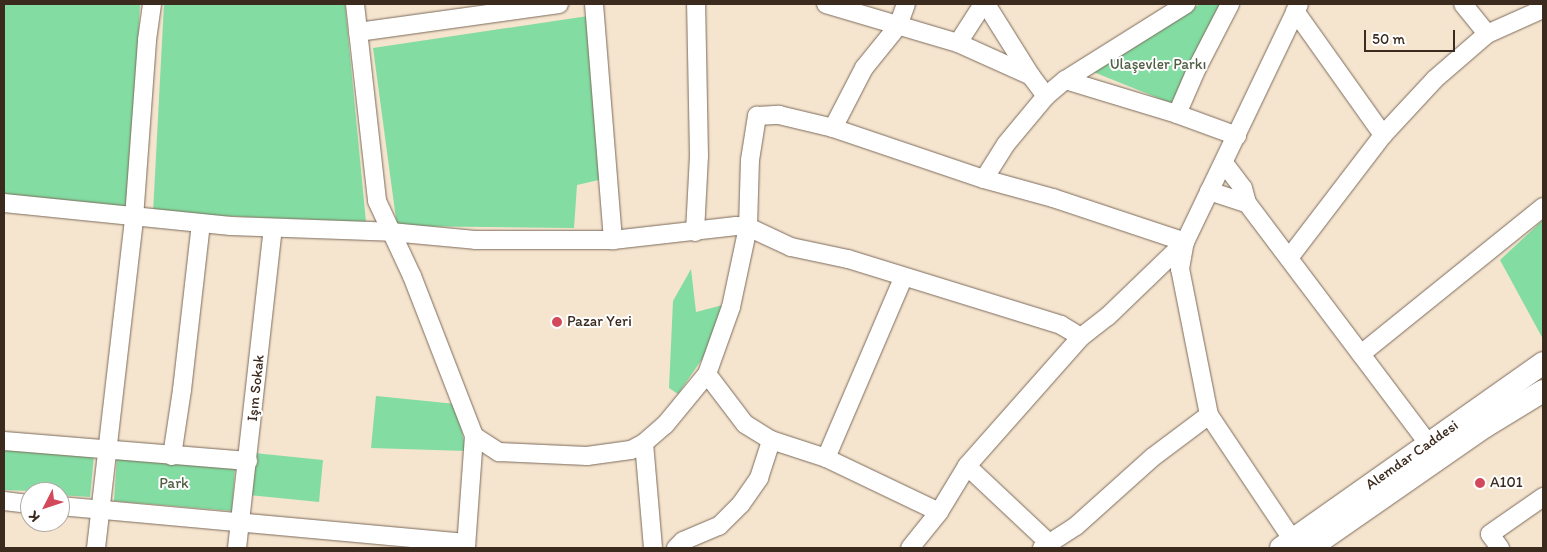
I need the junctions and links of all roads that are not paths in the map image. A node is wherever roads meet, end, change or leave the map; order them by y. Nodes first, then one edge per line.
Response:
1 (152, 4) edge
2 (355, 4) edge
3 (558, 4) edge
4 (594, 4) edge
5 (696, 4) edge
6 (826, 4) edge
7 (906, 4) edge
8 (984, 4) edge
9 (1186, 4) edge
10 (1230, 4) edge
11 (1463, 4) edge
12 (1297, 7) edge
13 (487, 8) edge
14 (1543, 9) edge
15 (898, 26) junction
16 (358, 32) junction
17 (1487, 34) junction
18 (958, 43) junction
19 (1031, 76) junction
20 (1065, 80) junction
21 (1046, 96) junction
22 (1176, 114) junction
23 (833, 128) junction
24 (1383, 135) junction
25 (1237, 136) junction
26 (1224, 163) junction
27 (984, 179) junction
28 (1210, 192) junction
29 (4, 203) edge
30 (1246, 203) junction
31 (1543, 207) edge
32 (134, 218) junction
33 (201, 223) junction
34 (748, 227) junction
35 (273, 228) junction
36 (391, 232) junction
37 (695, 232) junction
38 (613, 240) junction
39 (1185, 242) junction
40 (1289, 258) junction
41 (903, 278) junction
42 (1081, 337) junction
43 (1361, 354) junction
44 (1543, 363) edge
45 (707, 374) junction
46 (1543, 391) edge
47 (1210, 415) junction
48 (474, 436) junction
49 (771, 440) junction
50 (4, 441) edge
51 (644, 443) junction
52 (1428, 443) junction
53 (107, 451) junction
54 (172, 456) junction
55 (826, 458) junction
56 (248, 461) junction
57 (968, 466) junction
58 (1543, 497) edge
59 (4, 501) edge
60 (20, 503) edge
61 (70, 507) edge
62 (100, 510) junction
63 (940, 512) junction
64 (240, 523) junction
65 (466, 545) edge
66 (1045, 545) edge
67 (1296, 546) edge
68 (96, 548) edge
69 (237, 548) edge
70 (653, 548) edge
71 (676, 548) edge
72 (910, 548) edge
73 (1500, 548) edge

1 - 32 street
2 - 16 street
3 - 13 street
4 - 38 street
5 - 37 street
6 - 15 street
7 - 15 street
8 - 18 street
8 - 19 street
9 - 20 street
10 - 22 street
11 - 17 street
12 - 24 street
12 - 25 street
13 - 16 street
14 - 17 street
15 - 18 street
15 - 23 street
16 - 36 street
17 - 24 street
18 - 19 street
19 - 21 street
20 - 21 street
20 - 22 street
21 - 27 street
22 - 25 street
23 - 27 street
23 - 34 street
24 - 40 street
25 - 26 street
26 - 28 street
26 - 30 street
27 - 39 street
28 - 30 street
28 - 39 street
29 - 32 street
30 - 40 street
31 - 43 street
32 - 33 street
32 - 53 street
33 - 35 street
33 - 54 street
34 - 37 street
34 - 41 street
34 - 45 street
35 - 36 street
35 - 56 street, Işın Sokak
36 - 38 street
36 - 48 street
37 - 38 street
39 - 42 street
39 - 47 street
40 - 43 street
41 - 42 street
41 - 55 street
42 - 57 street
43 - 52 street
44 - 52 main road, Alemdar Caddesi
45 - 49 street
45 - 51 street
46 - 67 main road, Alemdar Caddesi
47 - 66 street
47 - 67 street
48 - 51 street
48 - 65 street
49 - 55 street
49 - 71 street
50 - 53 street
51 - 70 street
52 - 67 main road, Alemdar Caddesi
53 - 54 street
53 - 62 street
54 - 56 street
55 - 63 street
56 - 64 street, Işın Sokak
57 - 63 street
57 - 66 street
58 - 73 street
59 - 60 street
61 - 62 street
62 - 64 street
62 - 68 street
63 - 72 street
64 - 65 street
64 - 69 street, Işın Sokak

